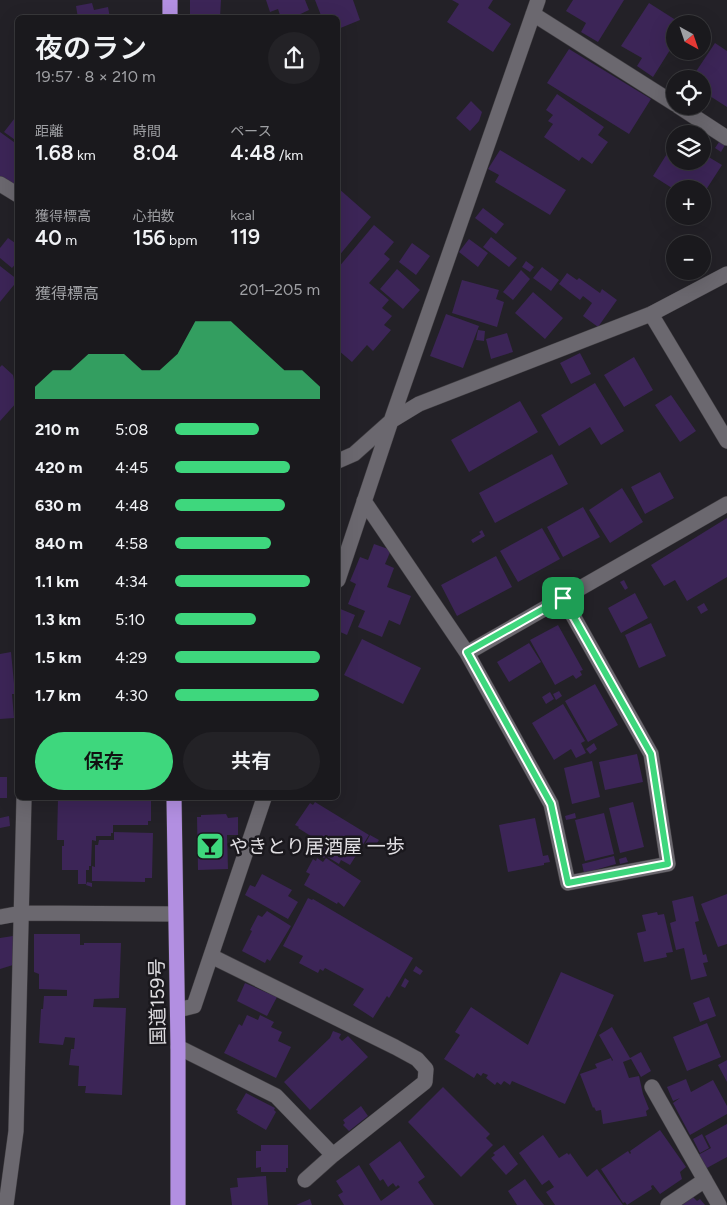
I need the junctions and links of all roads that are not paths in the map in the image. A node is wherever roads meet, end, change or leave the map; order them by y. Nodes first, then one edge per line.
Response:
1 (170, 0) edge
2 (536, 7) edge
3 (170, 15) edge
4 (666, 98) edge
5 (691, 115) edge
6 (727, 138) edge
7 (0, 184) edge
8 (15, 193) edge
9 (727, 274) edge
10 (651, 314) junction
11 (391, 422) junction
12 (727, 441) edge
13 (340, 460) edge
14 (364, 502) junction
15 (727, 504) edge
16 (340, 574) edge
17 (563, 598) junction
18 (467, 652) junction
19 (24, 800) edge
20 (174, 800) edge
21 (263, 800) edge
22 (22, 913) junction
23 (175, 914) junction
24 (0, 917) edge
25 (211, 956) junction
26 (178, 1010) junction
27 (178, 1047) junction
28 (652, 1087) dead end
29 (333, 1154) junction
30 (305, 1180) dead end
31 (705, 1180) junction
32 (4, 1188) edge
33 (6, 1205) edge
34 (178, 1205) edge
35 (668, 1205) edge
36 (719, 1205) edge

1 - 3 highway
2 - 4 street
2 - 11 street
5 - 6 street
7 - 8 street
9 - 10 street
10 - 11 street
10 - 12 street
11 - 13 street
11 - 14 street
14 - 16 street
14 - 18 street
15 - 17 street
17 - 18 street
17 - 18 street
19 - 22 street
20 - 23 highway, 国道159号
21 - 25 street
22 - 23 street
22 - 24 street
22 - 32 street
23 - 26 highway, 国道159号
25 - 26 street
25 - 29 street
26 - 27 highway, 国道159号
27 - 29 street
27 - 34 highway, 国道159号
28 - 31 street
29 - 30 street
31 - 35 street
31 - 36 street
32 - 33 street

